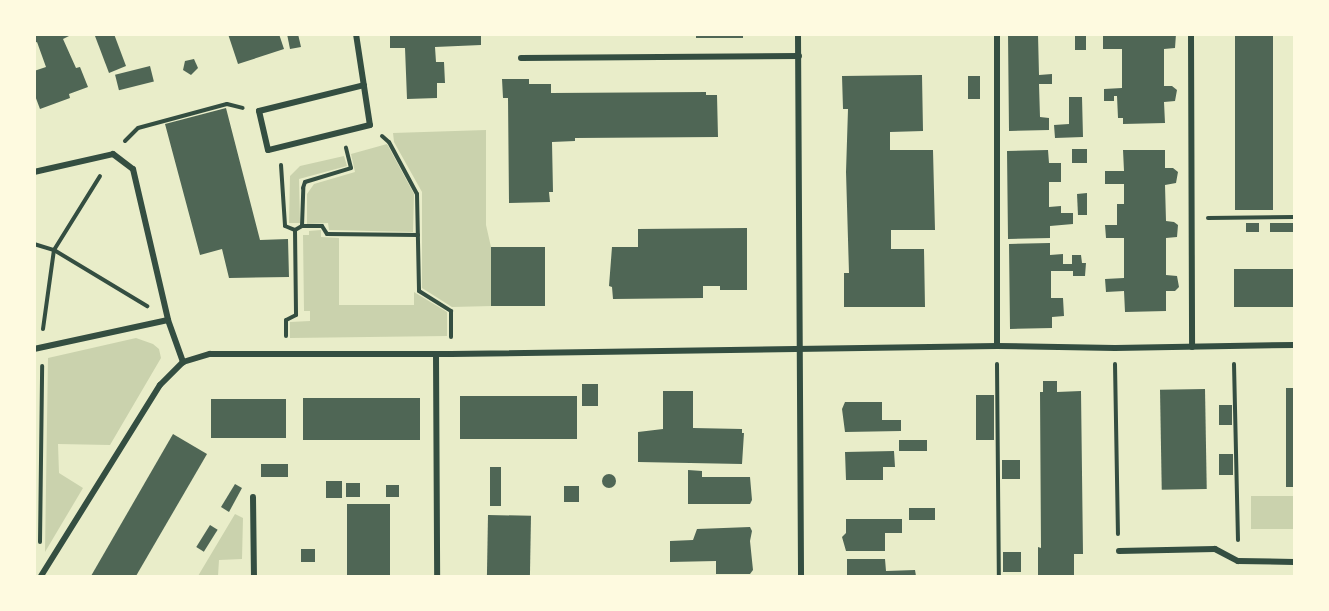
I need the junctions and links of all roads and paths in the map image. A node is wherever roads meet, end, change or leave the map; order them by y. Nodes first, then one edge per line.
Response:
1 (356, 34) edge
2 (798, 34) edge
3 (998, 34) edge
4 (1191, 34) edge
5 (799, 56) junction
6 (521, 58) dead end
7 (364, 85) junction
8 (259, 111) junction
9 (370, 125) junction
10 (342, 132) junction
11 (280, 147) junction
12 (113, 154) junction
13 (34, 172) edge
14 (1294, 217) edge
15 (1190, 218) junction
16 (302, 226) junction
17 (295, 230) junction
18 (417, 235) junction
19 (34, 244) edge
20 (54, 250) junction
21 (168, 320) junction
22 (1294, 345) edge
23 (997, 346) junction
24 (1234, 346) junction
25 (1192, 347) junction
26 (38, 348) edge
27 (1115, 348) junction
28 (801, 350) junction
29 (436, 354) junction
30 (451, 354) junction
31 (285, 355) junction
32 (183, 362) junction
33 (254, 497) dead end
34 (1119, 551) joint
35 (39, 554) dead end
36 (1238, 561) junction
37 (1294, 562) edge
38 (41, 576) edge
39 (254, 576) edge
40 (437, 576) edge
41 (801, 576) edge
42 (999, 576) edge

1 - 7 street
2 - 5 street
3 - 23 street
4 - 15 street
5 - 6 street
5 - 28 street
7 - 8 street
7 - 9 street
8 - 11 street
8 - 12 path
9 - 10 street
9 - 18 path
10 - 11 street
10 - 16 path
11 - 17 path
12 - 13 street
12 - 20 path
12 - 21 street
14 - 15 path
15 - 25 street
16 - 17 path
16 - 18 path
17 - 31 path
18 - 30 path
19 - 20 path
20 - 21 path
20 - 26 path
21 - 26 street
21 - 32 street
22 - 24 street
23 - 27 street
23 - 28 street
23 - 42 path
24 - 25 street
24 - 36 path
25 - 27 street
26 - 35 path
27 - 34 path
28 - 30 street
28 - 41 street
29 - 30 street
29 - 31 street
29 - 40 street
31 - 32 street
32 - 38 street
33 - 39 street
34 - 36 street
36 - 37 street

